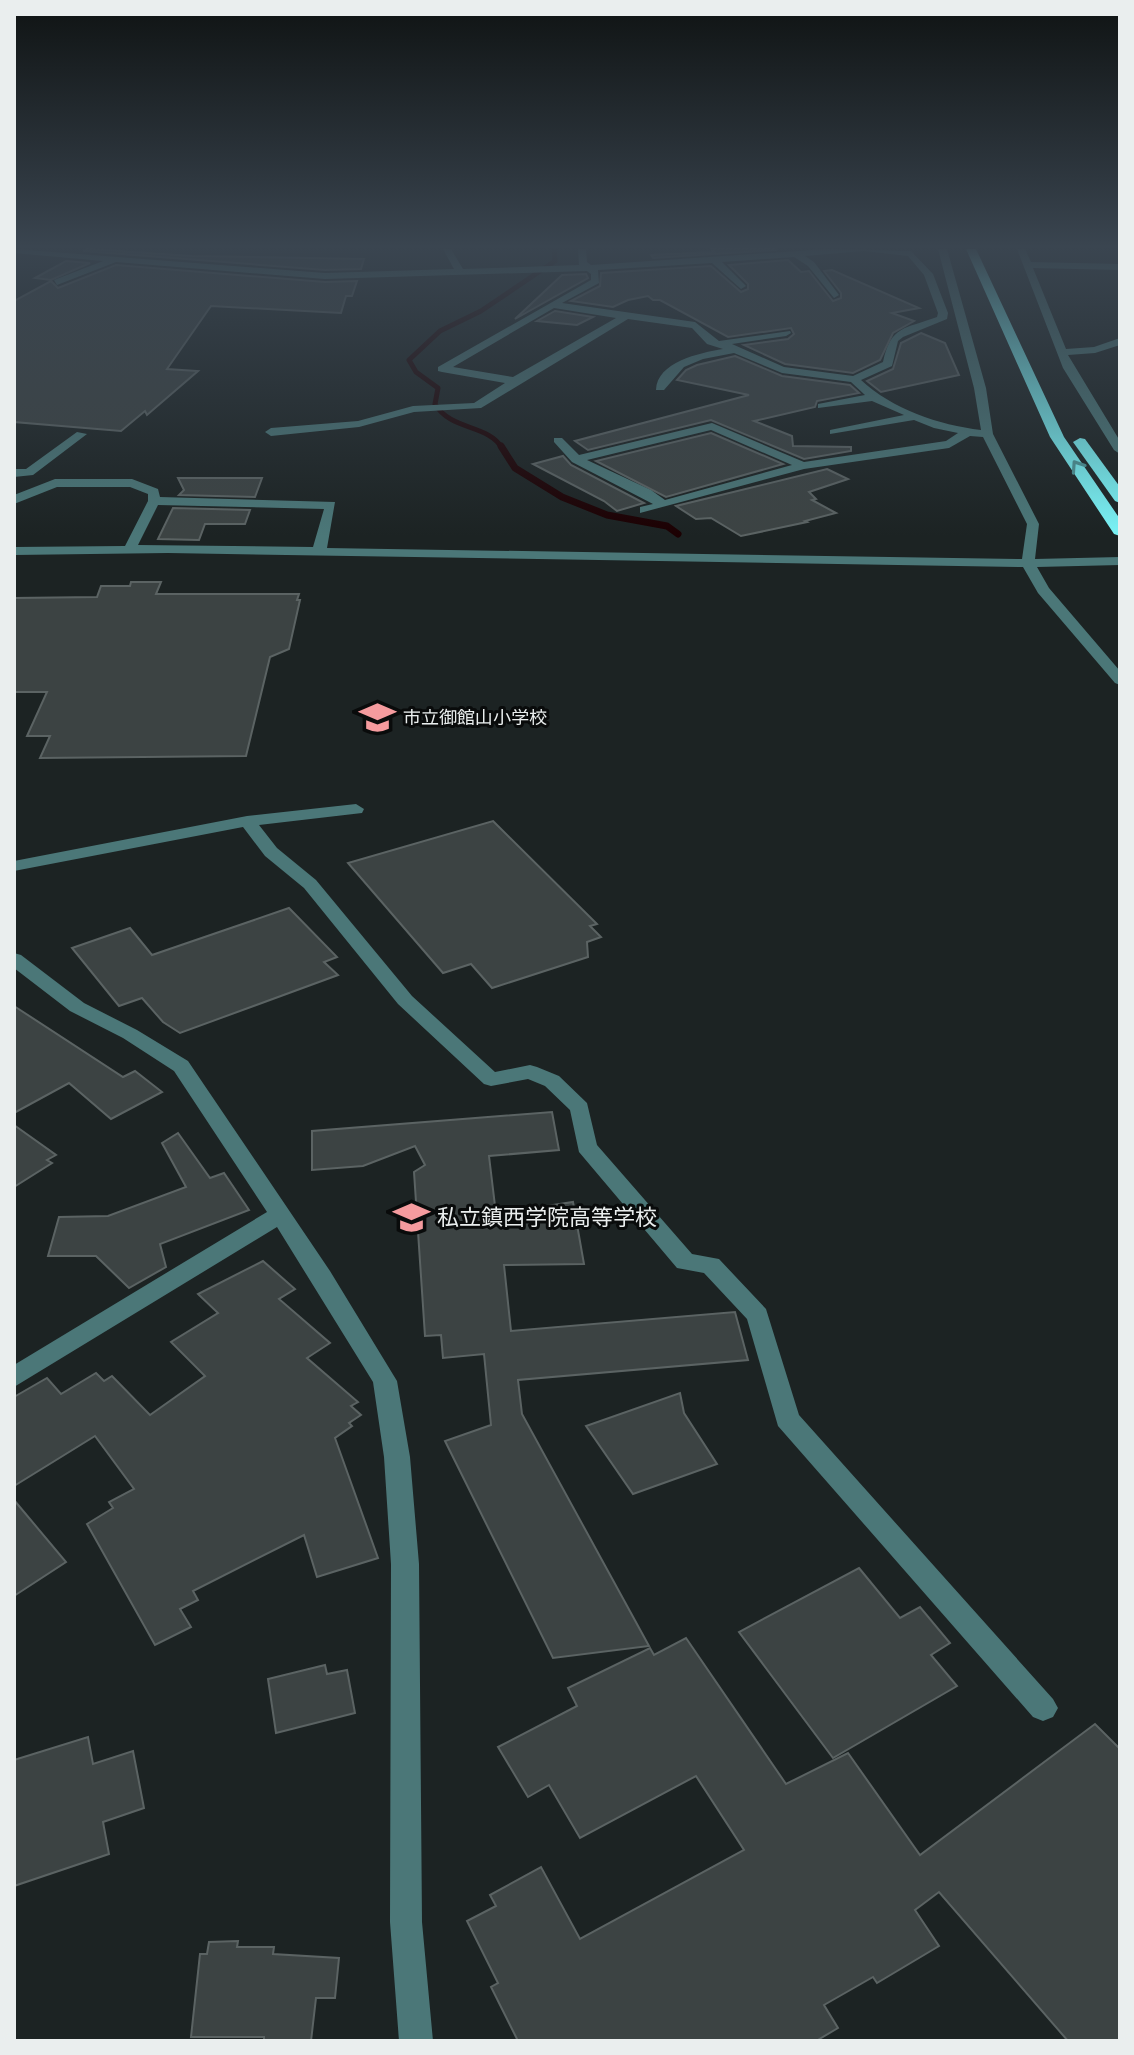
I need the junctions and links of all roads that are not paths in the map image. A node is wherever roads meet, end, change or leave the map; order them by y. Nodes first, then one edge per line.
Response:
1 (484, 345) edge
2 (577, 345) edge
3 (720, 345) edge
4 (728, 345) edge
5 (892, 345) edge
6 (969, 345) edge
7 (1015, 345) edge
8 (1031, 345) edge
9 (1059, 345) edge
10 (1109, 345) edge
11 (733, 349) junction
12 (1062, 352) junction
13 (854, 379) junction
14 (515, 381) junction
15 (660, 388) dead end
16 (873, 397) junction
17 (1057, 402) dead end
18 (822, 406) dead end
19 (915, 416) junction
20 (1070, 426) dead end
21 (271, 432) dead end
22 (834, 432) dead end
23 (968, 432) junction
24 (81, 434) dead end
25 (987, 434) junction
26 (558, 440) dead end
27 (780, 443) dead end
28 (761, 448) junction
29 (1120, 450) edge
30 (576, 459) junction
31 (803, 466) junction
32 (14, 473) edge
33 (1120, 498) edge
34 (14, 500) edge
35 (154, 501) junction
36 (663, 505) junction
37 (645, 510) dead end
38 (1120, 531) edge
39 (129, 550) junction
40 (14, 551) edge
41 (319, 551) junction
42 (1117, 561) edge
43 (1028, 563) junction
44 (1120, 680) edge
45 (356, 809) dead end
46 (247, 821) junction
47 (14, 866) edge
48 (14, 959) edge
49 (278, 1216) junction
50 (14, 1377) edge
51 (1043, 1708) dead end
52 (416, 2041) edge

1 - 14 street
2 - 14 street
3 - 11 street
4 - 11 street
5 - 13 street
6 - 25 street
38 -> 7 highway
8 - 17 highway
9 - 12 street
10 - 12 street
11 - 13 street
11 - 15 street
12 - 29 street
13 - 16 street
14 - 21 street
16 - 18 street
16 - 19 street
19 - 22 street
19 - 23 street
20 - 33 highway
23 - 25 street
23 - 31 street
24 - 32 street
25 - 43 street
26 - 30 street
27 - 28 street
28 - 30 street
28 - 31 street
30 - 36 street
31 - 36 street
34 - 35 street
35 - 39 street
35 - 41 street
36 - 37 street
39 - 40 street
39 - 41 street
41 - 43 street
42 - 43 street
43 - 44 street
45 - 46 street
46 - 47 street
46 - 51 street
48 - 49 street
49 - 50 street
49 - 52 street

